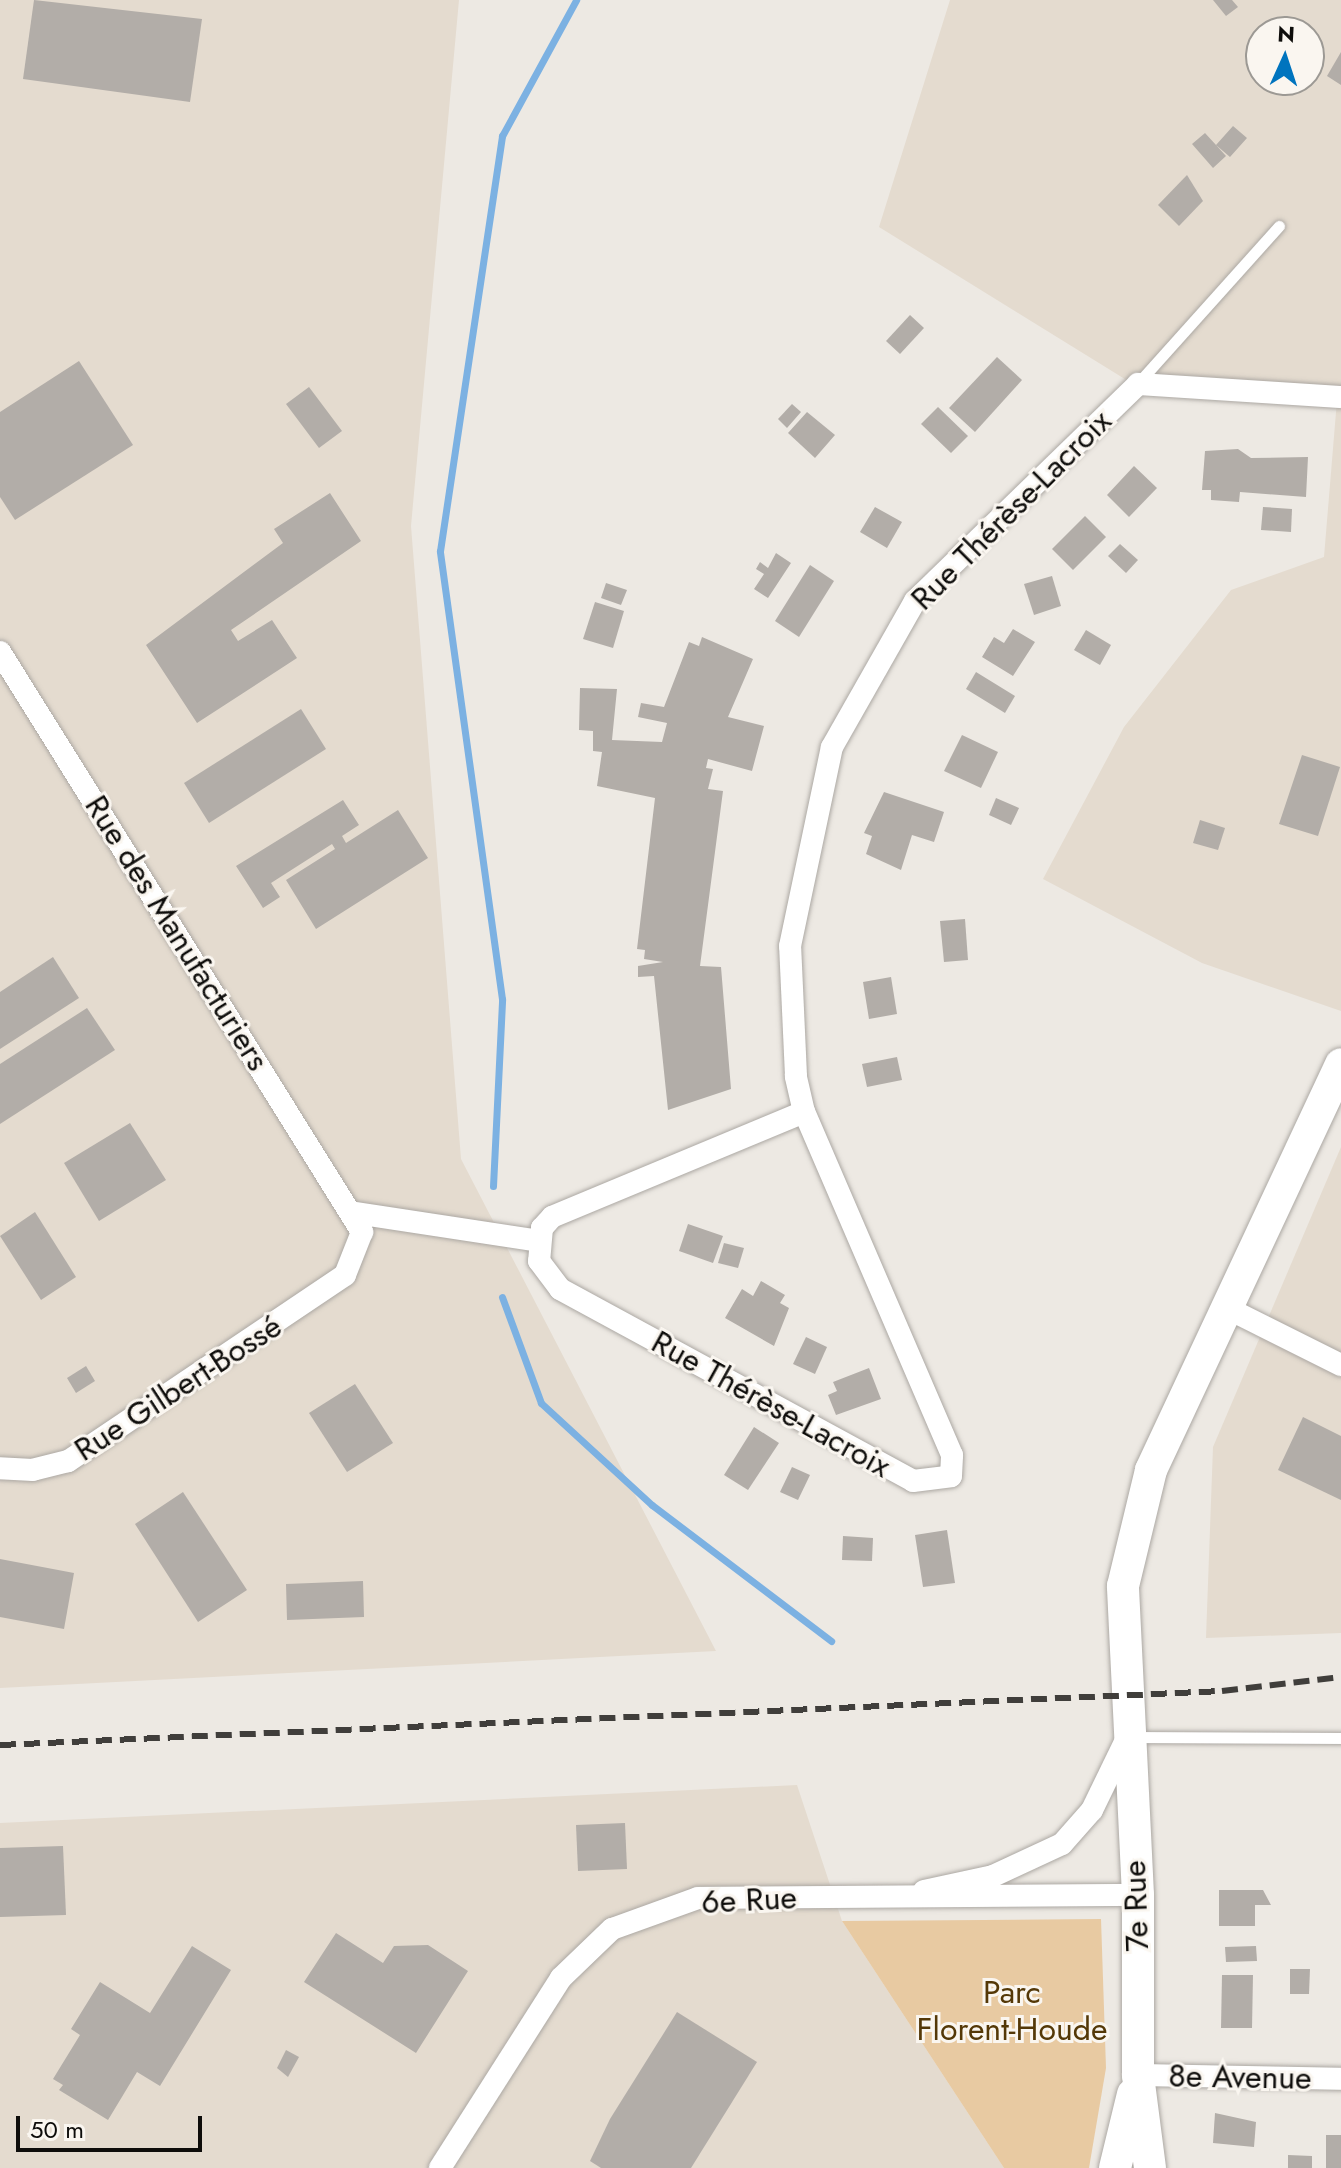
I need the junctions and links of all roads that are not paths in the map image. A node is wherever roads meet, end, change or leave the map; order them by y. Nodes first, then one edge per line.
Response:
1 (1279, 226) dead end
2 (1138, 384) junction
3 (1341, 397) edge
4 (0, 652) edge
5 (1341, 1064) edge
6 (804, 1112) junction
7 (356, 1213) junction
8 (538, 1241) junction
9 (1229, 1309) junction
10 (1341, 1365) edge
11 (0, 1468) edge
12 (1128, 1737) junction
13 (1341, 1738) edge
14 (1138, 1895) junction
15 (900, 1896) junction
16 (1138, 2075) junction
17 (1341, 2079) edge
18 (440, 2168) edge
19 (1115, 2168) edge
20 (1150, 2168) edge

1 - 2 lane
2 - 3 street, Rue Thérèse-Lacroix
2 - 6 street, Rue Thérèse-Lacroix
4 - 7 street, Rue des Manufacturiers
5 - 9 main road, 7e Rue
6 - 8 street
6 - 8 street, Rue Thérèse-Lacroix
7 - 8 street
7 - 11 street, Rue Gilbert-Bossé
9 - 10 street
9 - 12 main road, 7e Rue
12 - 13 lane
12 - 14 main road, 7e Rue
12 - 15 street
14 - 15 street, 6e Rue
14 - 16 main road, 7e Rue
15 - 18 street, 6e Rue
16 - 17 street, 8e Avenue
16 - 19 main road, 7e Rue
16 - 20 main road, 7e Rue

